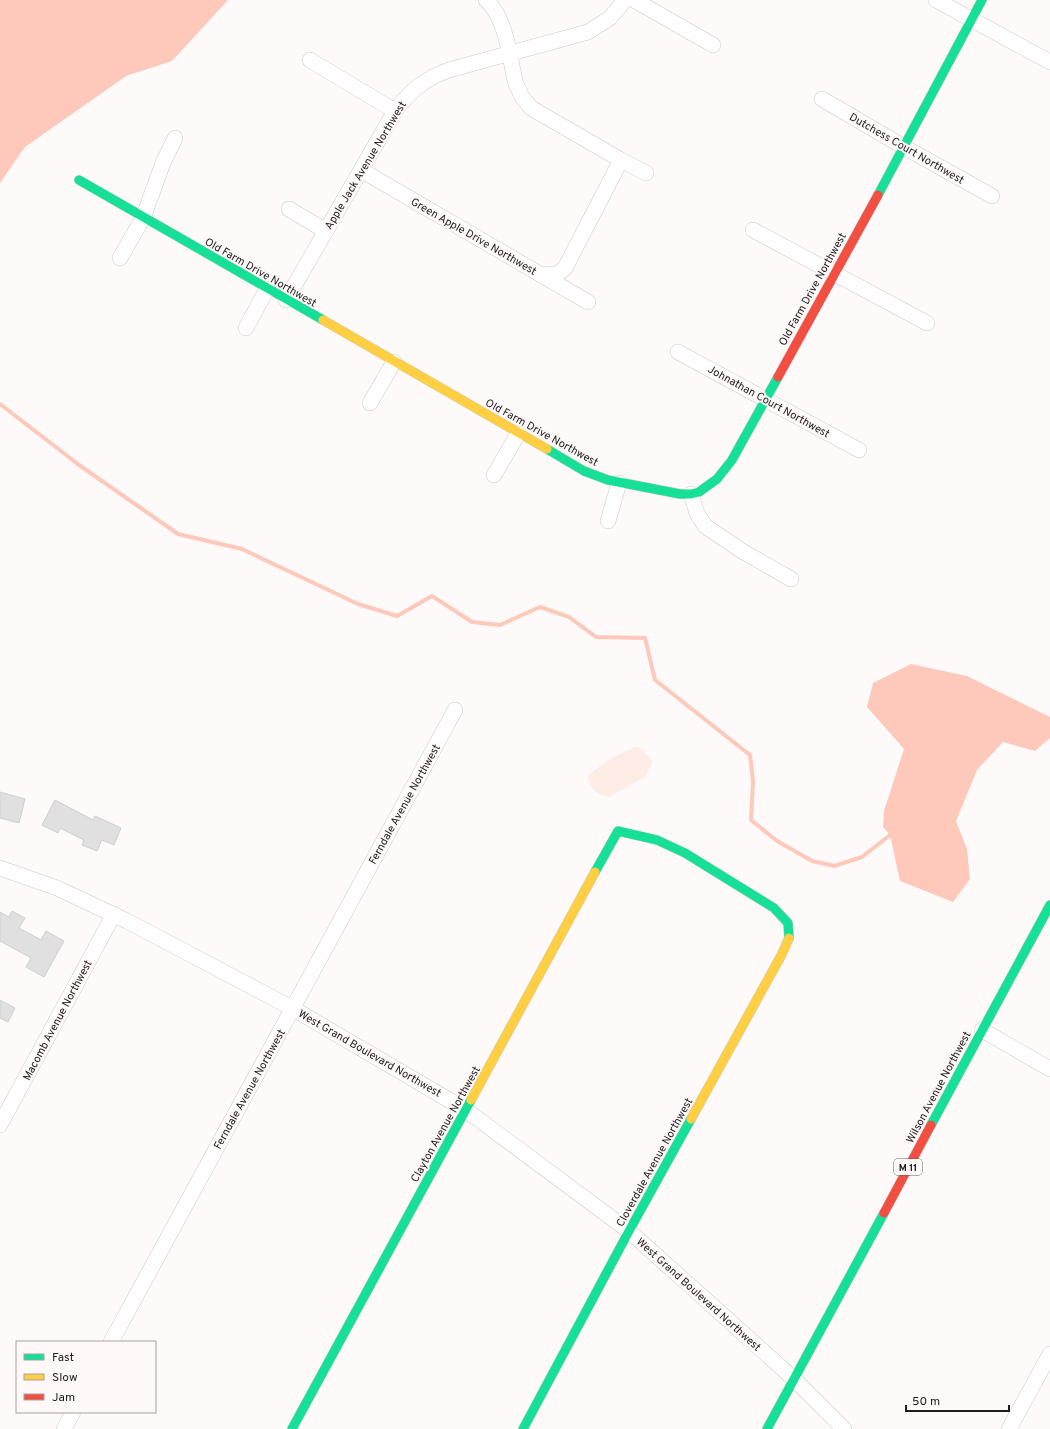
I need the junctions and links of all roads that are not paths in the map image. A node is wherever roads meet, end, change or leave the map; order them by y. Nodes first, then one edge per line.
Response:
1 (486, 0) edge
2 (625, 0) edge
3 (634, 0) edge
4 (936, 0) edge
5 (982, 0) edge
6 (971, 20) junction
7 (713, 45) dead end
8 (509, 55) junction
9 (310, 60) dead end
10 (1050, 62) edge
11 (822, 99) dead end
12 (395, 111) junction
13 (175, 138) dead end
14 (904, 147) junction
15 (621, 160) junction
16 (361, 170) junction
17 (646, 173) dead end
18 (79, 180) dead end
19 (992, 196) dead end
20 (289, 209) dead end
21 (144, 218) junction
22 (753, 230) dead end
23 (326, 231) junction
24 (120, 258) dead end
25 (834, 274) junction
26 (541, 275) junction
27 (268, 290) junction
28 (286, 300) junction
29 (588, 302) dead end
30 (927, 323) dead end
31 (246, 328) dead end
32 (678, 352) dead end
33 (394, 362) junction
34 (766, 399) junction
35 (370, 403) dead end
36 (518, 434) junction
37 (859, 450) dead end
38 (494, 475) dead end
39 (619, 483) junction
40 (690, 494) junction
41 (608, 521) dead end
42 (791, 579) dead end
43 (456, 710) dead end
44 (618, 831) joint
45 (0, 868) edge
46 (1050, 904) edge
47 (114, 914) junction
48 (292, 1008) junction
49 (982, 1030) junction
50 (1050, 1069) edge
51 (466, 1110) junction
52 (0, 1125) edge
53 (629, 1231) junction
54 (112, 1341) edge
55 (1050, 1354) edge
56 (794, 1379) junction
57 (72, 1413) edge
58 (64, 1429) edge
59 (292, 1429) edge
60 (523, 1429) edge
61 (767, 1429) edge
62 (844, 1429) edge
63 (1009, 1429) edge

1 - 8 street
2 - 8 street, Apple Jack Avenue Northwest
3 - 7 street
4 - 6 street
5 - 6 street, Old Farm Drive Northwest
6 - 10 street
6 - 14 street, Old Farm Drive Northwest
8 - 12 street, Apple Jack Avenue Northwest
8 - 15 street
9 - 12 street
11 - 14 street, Dutchess Court Northwest
12 - 16 street, Apple Jack Avenue Northwest
13 - 21 street
14 - 19 street, Dutchess Court Northwest
14 - 25 street, Old Farm Drive Northwest
15 - 17 street
15 - 26 street
16 - 23 street, Apple Jack Avenue Northwest
16 - 26 street, Green Apple Drive Northwest
18 - 21 street, Old Farm Drive Northwest
20 - 23 street
21 - 24 street
21 - 27 street, Old Farm Drive Northwest
22 - 25 street
23 - 28 street, Apple Jack Avenue Northwest
25 - 30 street
25 - 34 street, Old Farm Drive Northwest
26 - 29 street, Green Apple Drive Northwest
27 - 28 street, Old Farm Drive Northwest
27 - 31 street
28 - 33 street, Old Farm Drive Northwest
32 - 34 street, Johnathan Court Northwest
33 - 35 street
33 - 36 street, Old Farm Drive Northwest
34 - 37 street, Johnathan Court Northwest
34 - 40 street, Old Farm Drive Northwest
36 - 38 street
36 - 39 street, Old Farm Drive Northwest
39 - 40 street, Old Farm Drive Northwest
39 - 41 street
40 - 42 street
43 - 48 street, Ferndale Avenue Northwest
44 - 51 street, Clayton Avenue Northwest
44 - 53 street, Cloverdale Avenue Northwest
45 - 47 street, West Grand Boulevard Northwest
46 - 49 street, Wilson Avenue Northwest / M 11
47 - 48 street, West Grand Boulevard Northwest
47 - 52 street, Macomb Avenue Northwest
48 - 51 street, West Grand Boulevard Northwest
48 - 54 street, Ferndale Avenue Northwest
49 - 50 street
49 - 56 street, Wilson Avenue Northwest / M 11
51 - 53 street, West Grand Boulevard Northwest
51 - 59 street, Clayton Avenue Northwest
53 - 56 street, West Grand Boulevard Northwest
53 - 60 street, Cloverdale Avenue Northwest
55 - 63 street
56 - 61 street, Wilson Avenue Northwest / M 11
56 - 62 street, West Grand Boulevard Northwest
57 - 58 street

